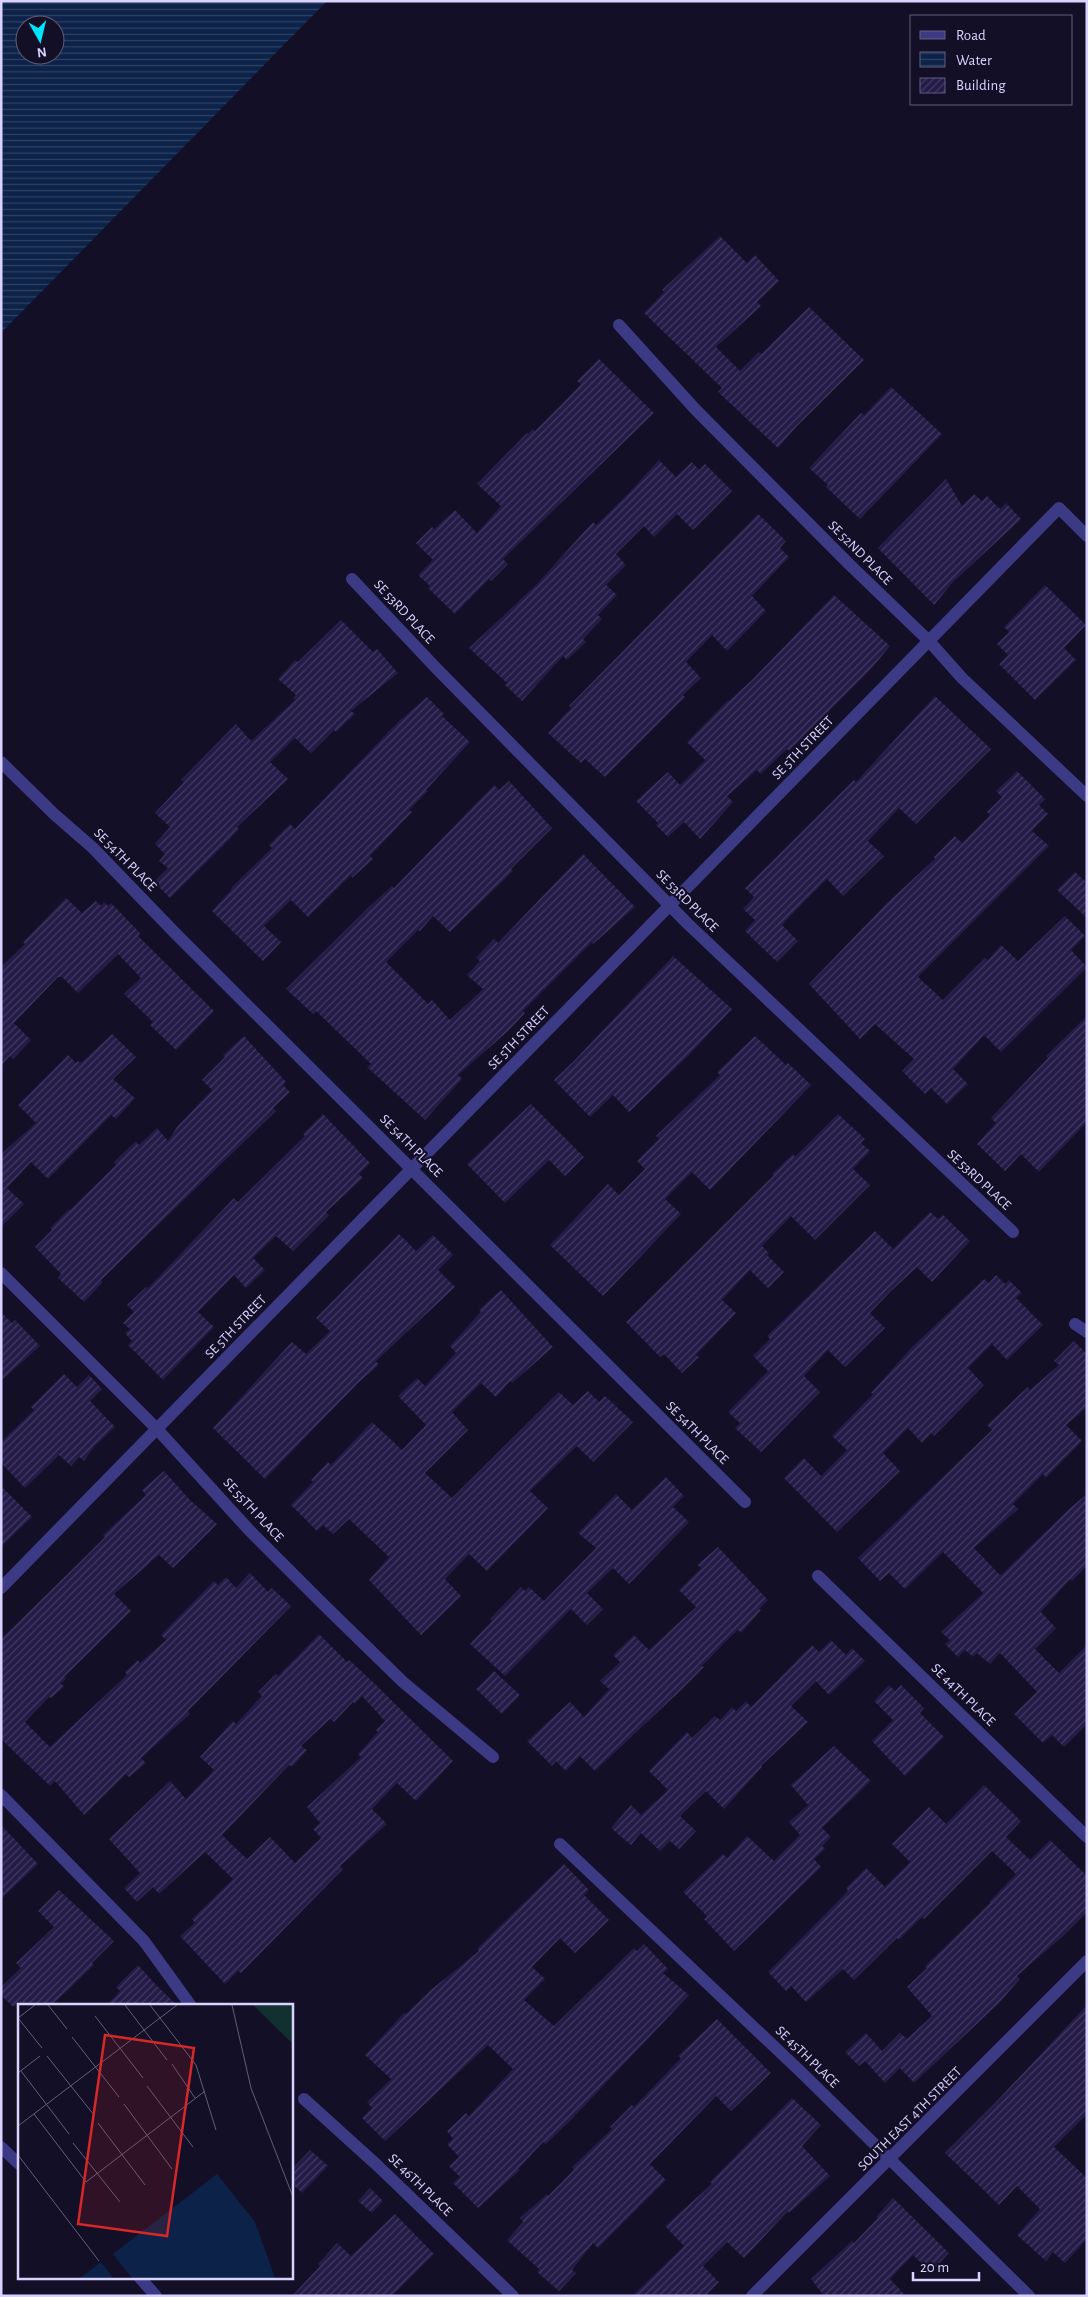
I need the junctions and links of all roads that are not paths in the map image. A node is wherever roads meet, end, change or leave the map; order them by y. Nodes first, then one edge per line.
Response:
1 (619, 325) dead end
2 (1087, 536) edge
3 (352, 579) dead end
4 (929, 641) junction
5 (1, 762) edge
6 (1087, 796) edge
7 (670, 906) junction
8 (412, 1168) junction
9 (1013, 1232) dead end
10 (1, 1273) edge
11 (1075, 1324) dead end
12 (1087, 1332) edge
13 (157, 1429) junction
14 (745, 1502) dead end
15 (818, 1576) dead end
16 (1, 1588) edge
17 (493, 1757) dead end
18 (1, 1795) edge
19 (1087, 1837) edge
20 (560, 1844) dead end
21 (1087, 1961) edge
22 (190, 2004) edge
23 (304, 2099) dead end
24 (1, 2147) edge
25 (890, 2160) junction
26 (18, 2163) edge
27 (142, 2280) edge
28 (156, 2296) edge
29 (513, 2296) edge
30 (752, 2296) edge
31 (1029, 2296) edge

1 - 4 street, SE 52ND PLACE
2 - 4 street, SE 5TH STREET
3 - 7 street, SE 53RD PLACE
4 - 6 street, SE 52ND PLACE
4 - 7 street, SE 5TH STREET
5 - 8 street, SE 54TH PLACE
7 - 8 street, SE 5TH STREET
7 - 9 street, SE 53RD PLACE
8 - 13 street, SE 5TH STREET
8 - 14 street, SE 54TH PLACE
10 - 13 street, SE 55TH PLACE
11 - 12 street
13 - 16 street, SE 5TH STREET
13 - 17 street, SE 55TH PLACE
15 - 19 street, SE 44TH PLACE
18 - 22 street
20 - 25 street, SE 45TH PLACE
21 - 25 street, SOUTH EAST 4TH STREET
23 - 29 street, SE 46TH PLACE
24 - 26 street
25 - 30 street, SOUTH EAST 4TH STREET
25 - 31 street, SE 45TH PLACE
27 - 28 street

